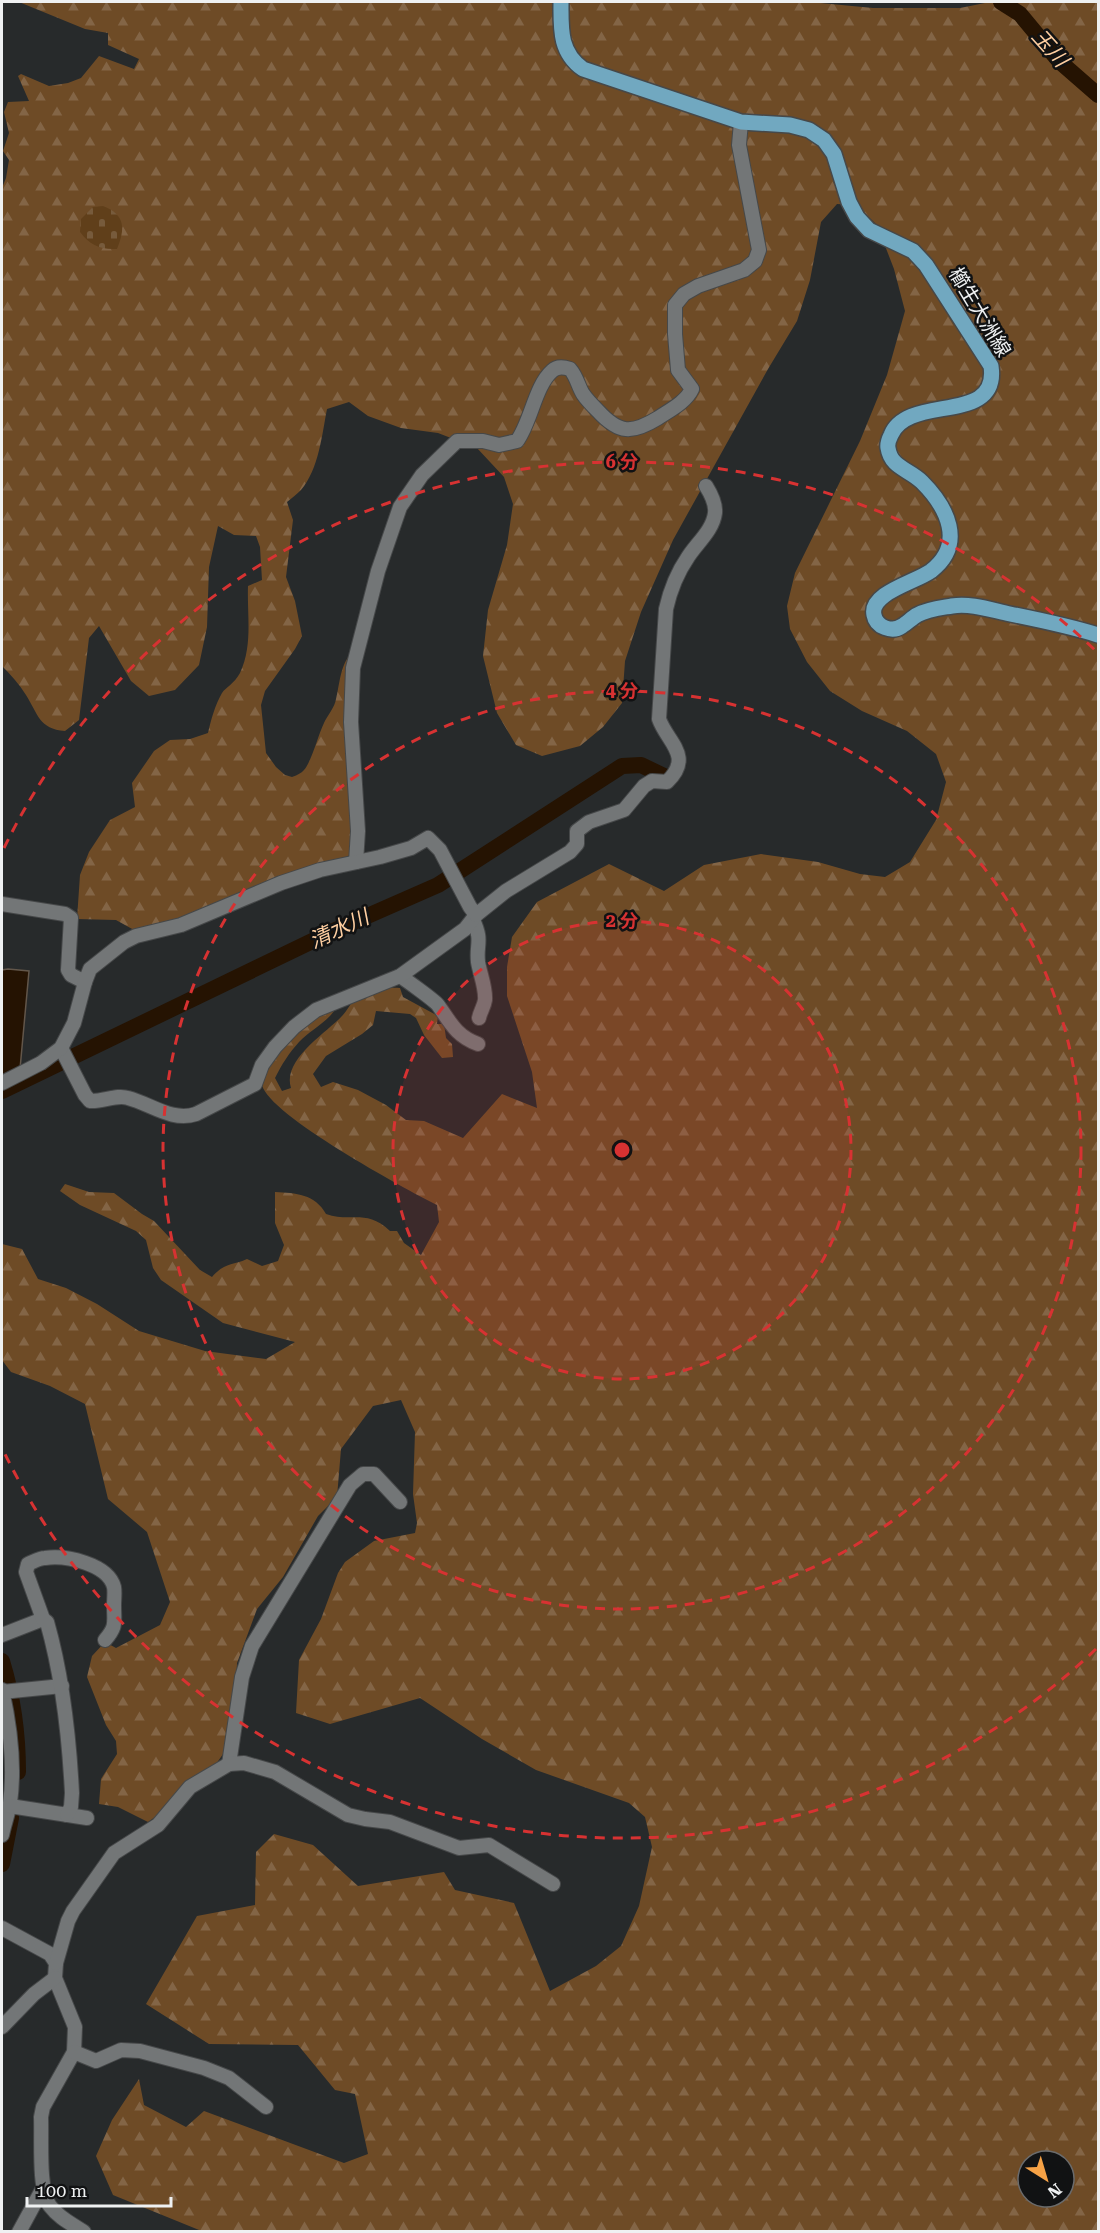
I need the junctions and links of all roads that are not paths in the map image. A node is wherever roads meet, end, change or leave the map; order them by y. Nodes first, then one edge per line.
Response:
1 (561, 2) edge
2 (741, 122) junction
3 (706, 486) dead end
4 (1098, 635) edge
5 (356, 862) junction
6 (2, 904) edge
7 (475, 917) junction
8 (400, 976) junction
9 (85, 982) junction
10 (478, 1018) dead end
11 (478, 1044) dead end
12 (61, 1048) junction
13 (2, 1083) edge
14 (400, 1502) dead end
15 (43, 1619) junction
16 (2, 1635) edge
17 (105, 1640) dead end
18 (62, 1686) junction
19 (2, 1691) edge
20 (229, 1764) junction
21 (10, 1806) junction
22 (66, 1815) junction
23 (87, 1818) dead end
24 (2, 1835) edge
25 (553, 1884) dead end
26 (2, 1928) edge
27 (56, 1963) junction
28 (55, 1978) junction
29 (2, 2024) edge
30 (74, 2052) junction
31 (266, 2107) dead end
32 (43, 2188) junction
33 (19, 2232) edge
34 (84, 2232) edge

1 - 2 main road, 櫛生大洲線
2 - 4 main road, 櫛生大洲線
2 - 5 street
3 - 7 street
5 - 7 street
5 - 9 street
6 - 9 street
7 - 8 street
7 - 10 street
8 - 11 street
8 - 12 street
9 - 12 street
12 - 13 street
14 - 20 street
15 - 16 street
15 - 17 street
15 - 18 street
18 - 19 street
18 - 22 street
19 - 21 street
20 - 25 street
20 - 27 street
21 - 22 street
21 - 24 street
22 - 23 street
26 - 27 street
27 - 28 street
28 - 29 street
28 - 30 street
30 - 31 street
30 - 32 street
32 - 33 street
32 - 34 street

